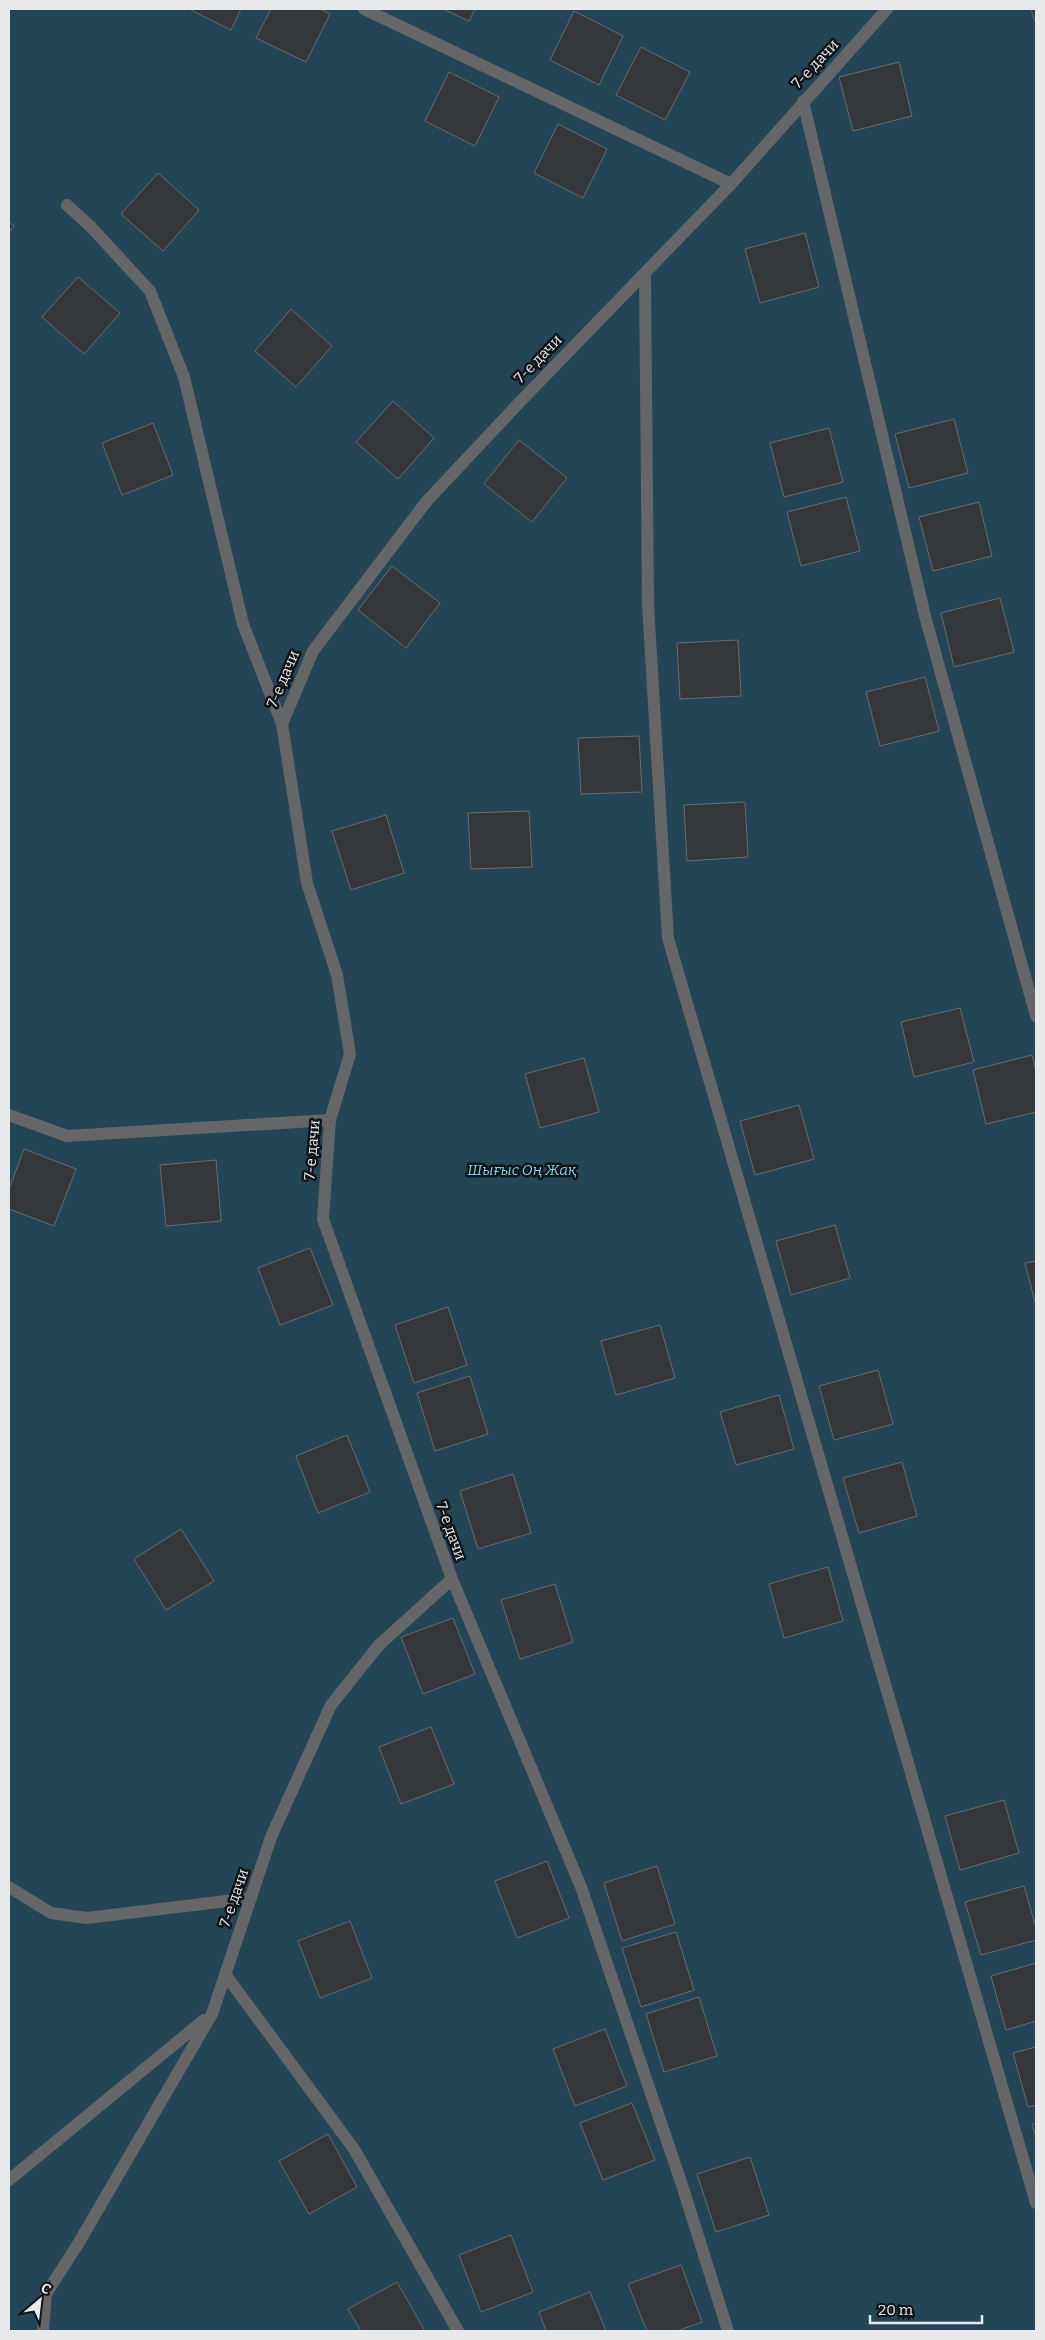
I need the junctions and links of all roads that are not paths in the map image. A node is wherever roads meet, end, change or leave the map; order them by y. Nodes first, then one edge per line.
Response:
1 (364, 9) edge
2 (887, 9) edge
3 (803, 101) junction
4 (731, 184) junction
5 (67, 205) dead end
6 (645, 273) junction
7 (282, 724) junction
8 (1036, 1016) edge
9 (9, 1115) edge
10 (330, 1120) junction
11 (452, 1578) junction
12 (9, 1887) edge
13 (251, 1898) junction
14 (225, 1974) junction
15 (212, 2014) junction
16 (9, 2180) edge
17 (1036, 2203) edge
18 (43, 2331) edge
19 (458, 2331) edge
20 (728, 2331) edge

1 - 4 lane
2 - 3 lane, 7-е дачи
3 - 4 lane, 7-е дачи
3 - 8 lane
4 - 6 lane, 7-е дачи
5 - 7 lane
6 - 7 lane, 7-е дачи
6 - 17 lane
7 - 10 lane, 7-е дачи
9 - 10 lane
10 - 11 lane, 7-е дачи
11 - 13 lane, 7-е дачи
11 - 20 lane
12 - 13 lane
13 - 14 lane, 7-е дачи
14 - 15 lane, 7-е дачи
14 - 19 lane
15 - 16 lane
15 - 18 lane, 7-е дачи

